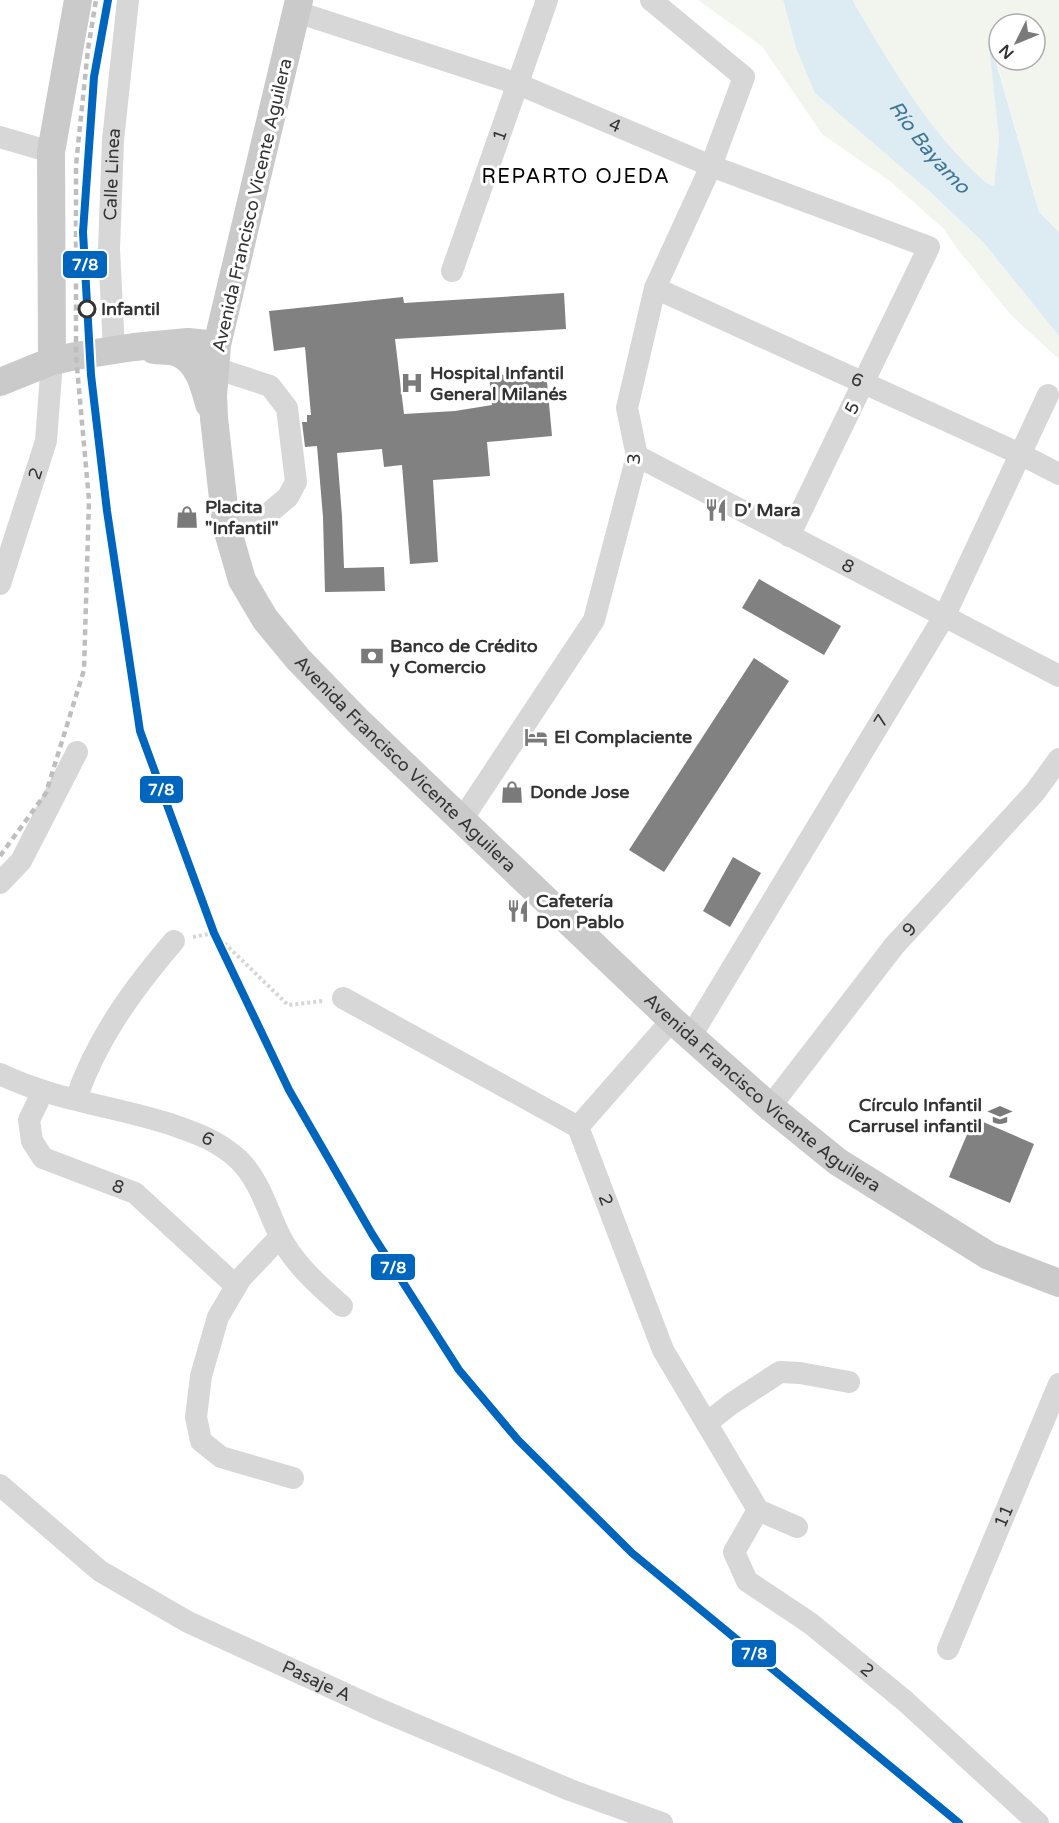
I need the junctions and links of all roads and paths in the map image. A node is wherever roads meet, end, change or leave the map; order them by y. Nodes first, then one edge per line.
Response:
1 (78, 0) edge
2 (128, 0) edge
3 (547, 0) edge
4 (651, 0) edge
5 (298, 6) edge
6 (518, 84) junction
7 (0, 137) edge
8 (51, 152) junction
9 (711, 166) junction
10 (929, 247) joint
11 (452, 271) dead end
12 (655, 288) junction
13 (124, 349) junction
14 (216, 356) junction
15 (52, 361) junction
16 (0, 382) edge
17 (864, 383) junction
18 (1048, 396) dead end
19 (213, 418) junction
20 (1020, 454) junction
21 (637, 456) junction
22 (1059, 474) edge
23 (225, 525) junction
24 (789, 536) junction
25 (0, 584) edge
26 (945, 615) junction
27 (1059, 676) edge
28 (77, 752) dead end
29 (1059, 759) edge
30 (463, 818) junction
31 (0, 883) edge
32 (174, 941) joint
33 (343, 998) joint
34 (682, 1028) junction
35 (0, 1074) edge
36 (43, 1091) junction
37 (76, 1099) junction
38 (770, 1107) junction
39 (578, 1127) junction
40 (280, 1237) junction
41 (1059, 1283) edge
42 (236, 1286) junction
43 (342, 1305) dead end
44 (849, 1382) dead end
45 (1059, 1384) edge
46 (707, 1423) junction
47 (292, 1478) dead end
48 (0, 1485) edge
49 (758, 1510) junction
50 (797, 1527) dead end
51 (948, 1649) dead end
52 (662, 1823) edge
53 (1038, 1823) edge

1 - 8 main road
2 - 13 street, Calle Linea
3 - 6 street, 1
4 - 9 street, 3
5 - 6 street, 4
5 - 14 main road, Avenida Francisco Vicente Aguilera
6 - 9 street, 4
6 - 11 street, 1
7 - 8 street
8 - 15 main road
9 - 10 street, 4
9 - 12 street, 3
10 - 17 street, 5
12 - 17 street, 6
12 - 21 street, 3
13 - 14 main road
13 - 15 main road
13 - 19 main road
14 - 19 main road, Avenida Francisco Vicente Aguilera
14 - 23 street
15 - 16 main road
15 - 25 street, 2
17 - 20 street, 6
17 - 24 street, 5
18 - 20 street, 7
19 - 23 main road, Avenida Francisco Vicente Aguilera
20 - 22 street, 6
20 - 26 street, 7
21 - 24 street, 8
21 - 30 street, 3
23 - 30 main road, Avenida Francisco Vicente Aguilera
24 - 26 street, 8
26 - 27 street, 8
26 - 34 street, 7
28 - 31 street
29 - 38 street, 9
30 - 34 main road, Avenida Francisco Vicente Aguilera
32 - 33 path
32 - 37 street
33 - 39 street
34 - 38 main road, Avenida Francisco Vicente Aguilera
34 - 39 street, 7
35 - 36 street, 6
36 - 37 street, 6
36 - 42 street, 8
37 - 40 street, 6
38 - 41 main road, Avenida Francisco Vicente Aguilera
39 - 46 street, 2
40 - 42 street
40 - 43 street, 6
42 - 47 street
44 - 46 street
45 - 51 street, 11
46 - 49 street, 2
48 - 52 street, Pasaje A
49 - 50 street
49 - 53 street, 2

